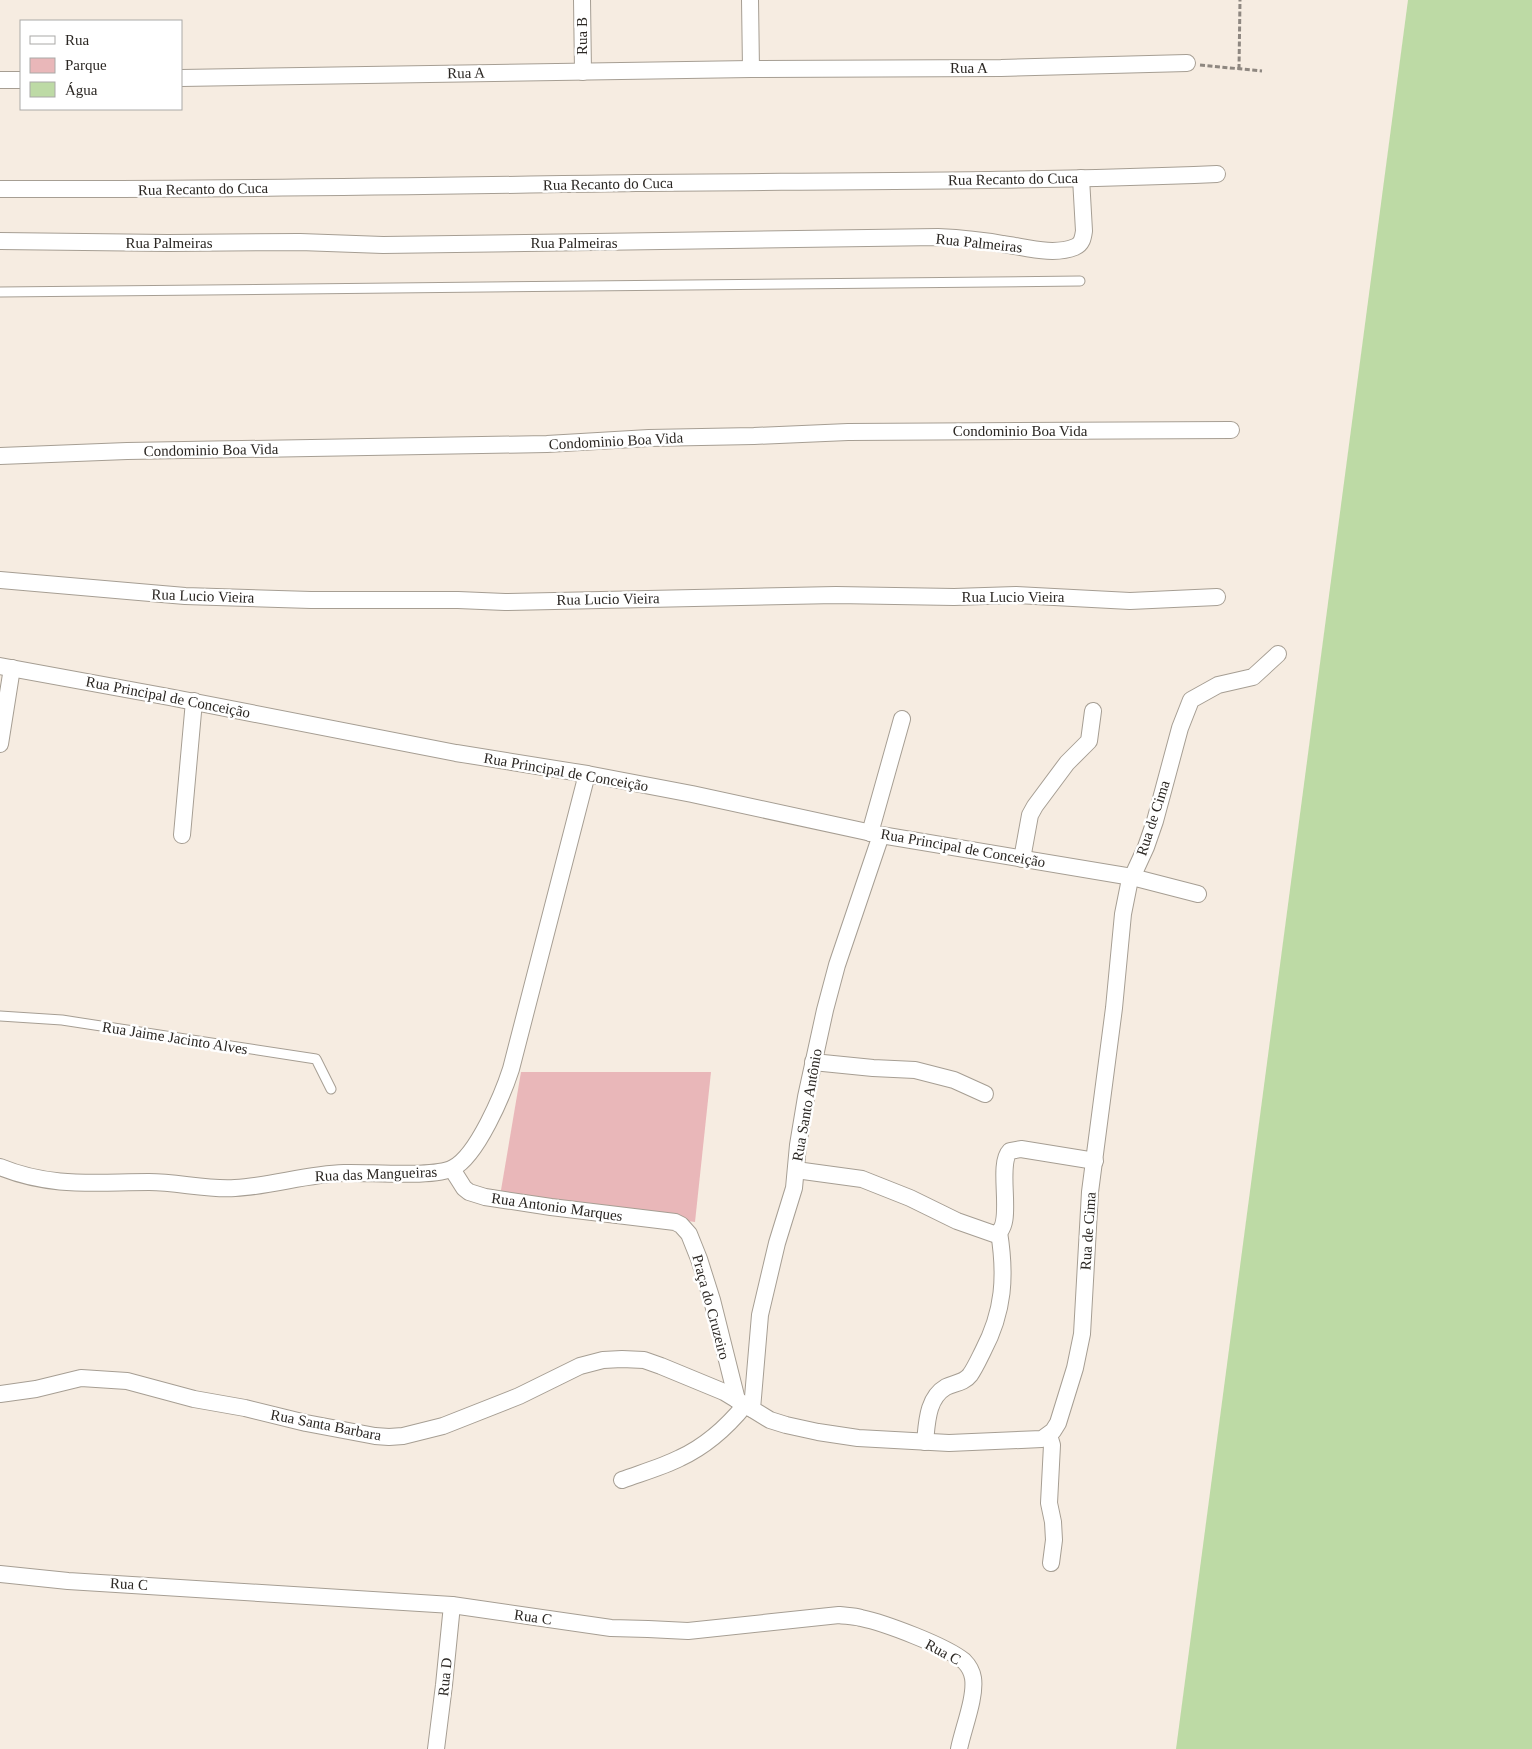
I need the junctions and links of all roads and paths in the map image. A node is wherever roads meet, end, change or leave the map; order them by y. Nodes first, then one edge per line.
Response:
1 (582, 0) edge
2 (750, 0) edge
3 (1240, 0) edge
4 (1187, 63) joint
5 (1239, 69) junction
6 (751, 70) junction
7 (1262, 71) dead end
8 (582, 72) junction
9 (182, 78) edge
10 (0, 80) edge
11 (20, 80) edge
12 (1217, 174) dead end
13 (1081, 178) junction
14 (0, 189) edge
15 (0, 241) edge
16 (1080, 281) dead end
17 (0, 292) edge
18 (1231, 430) dead end
19 (0, 456) edge
20 (0, 580) edge
21 (1217, 597) dead end
22 (1278, 654) dead end
23 (6, 667) edge
24 (194, 702) junction
25 (1093, 711) dead end
26 (902, 719) dead end
27 (0, 744) edge
28 (587, 774) junction
29 (876, 834) junction
30 (182, 835) dead end
31 (1022, 859) junction
32 (1132, 877) junction
33 (1198, 894) dead end
34 (0, 1016) edge
35 (813, 1062) junction
36 (331, 1089) dead end
37 (985, 1094) dead end
38 (1095, 1160) junction
39 (0, 1168) edge
40 (452, 1169) junction
41 (796, 1170) junction
42 (675, 1222) joint
43 (999, 1232) junction
44 (0, 1394) edge
45 (744, 1405) junction
46 (1049, 1435) junction
47 (925, 1442) junction
48 (622, 1480) dead end
49 (1051, 1563) dead end
50 (0, 1574) edge
51 (452, 1605) junction
52 (436, 1749) edge
53 (959, 1749) edge

1 - 8 street, Rua B
2 - 6 street
3 - 5 path
4 - 5 path
4 - 6 street, Rua A
5 - 7 path
6 - 8 street, Rua A
8 - 9 street, Rua A
10 - 11 street
12 - 13 street, Rua Recanto do Cuca
13 - 14 street, Rua Recanto do Cuca
13 - 15 street, Rua Palmeiras
16 - 17 lane
18 - 19 street, Condominio Boa Vida
20 - 21 street, Rua Lucio Vieira
22 - 32 street, Rua de Cima
23 - 24 street, Rua Principal de Conceição
23 - 27 street
24 - 28 street, Rua Principal de Conceição
24 - 30 street
25 - 31 street
26 - 29 street, Rua Santo Antônio
28 - 29 street, Rua Principal de Conceição
28 - 40 street, Rua das Mangueiras
29 - 31 street, Rua Principal de Conceição
29 - 35 street, Rua Santo Antônio
31 - 32 street, Rua Principal de Conceição
32 - 33 street, Rua Principal de Conceição
32 - 38 street, Rua de Cima
34 - 36 lane, Rua Jaime Jacinto Alves
35 - 37 street
35 - 41 street, Rua Santo Antônio
38 - 43 street
38 - 46 street, Rua de Cima
39 - 40 street, Rua das Mangueiras
40 - 42 street, Rua Antonio Marques
41 - 43 street
41 - 45 street, Rua Santo Antônio
42 - 45 street, Praça do Cruzeiro
43 - 47 street
44 - 45 street, Rua Santa Barbara
45 - 47 street
45 - 48 street
46 - 47 street
46 - 49 street
50 - 51 street, Rua C
51 - 52 street, Rua D
51 - 53 street, Rua C

